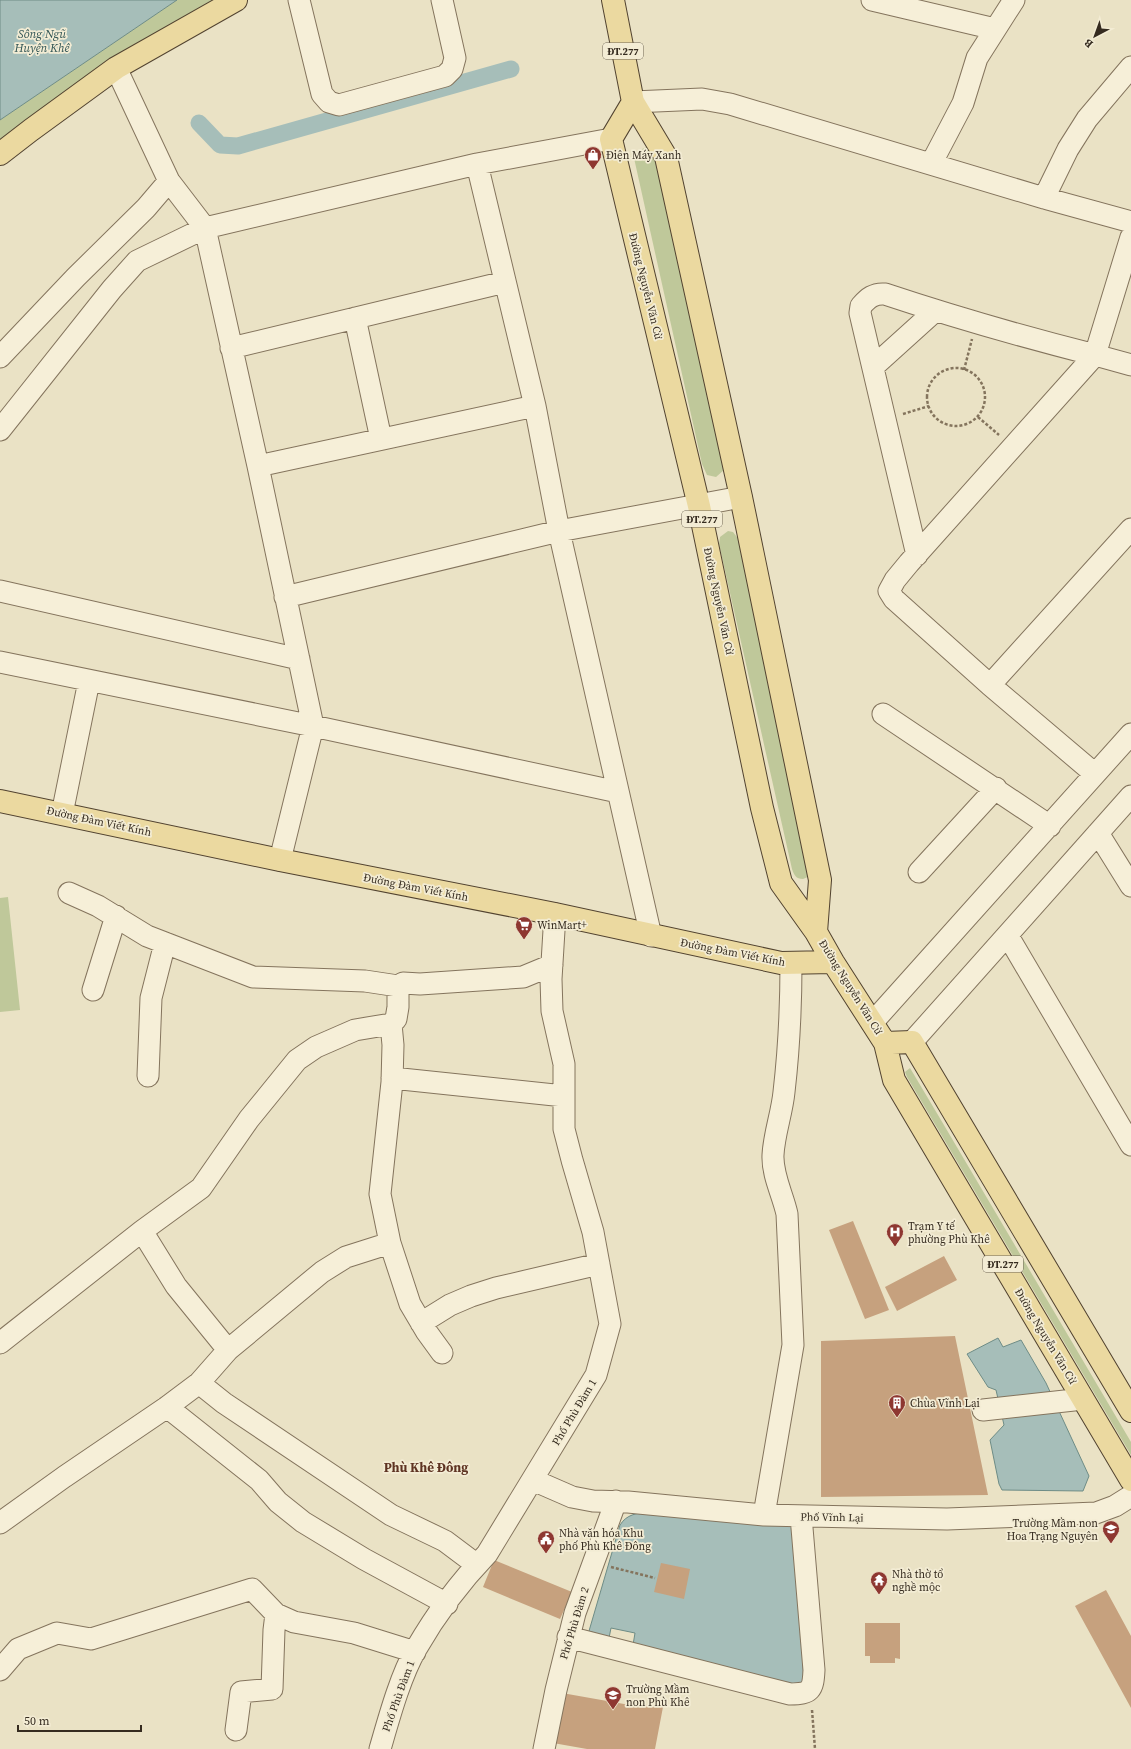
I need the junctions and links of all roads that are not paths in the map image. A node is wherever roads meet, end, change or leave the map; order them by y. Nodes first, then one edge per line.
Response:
1 (236, 0) edge
2 (299, 0) edge
3 (442, 0) edge
4 (612, 0) edge
5 (872, 0) edge
6 (1014, 0) edge
7 (995, 29) junction
8 (1131, 67) edge
9 (116, 68) junction
10 (632, 102) junction
11 (611, 139) junction
12 (0, 154) edge
13 (477, 164) junction
14 (931, 164) junction
15 (169, 181) junction
16 (1044, 198) junction
17 (1131, 222) edge
18 (205, 228) junction
19 (1131, 237) edge
20 (504, 282) junction
21 (935, 311) junction
22 (356, 318) junction
23 (231, 348) junction
24 (1, 355) edge
25 (1095, 355) junction
26 (1131, 365) edge
27 (874, 367) junction
28 (535, 406) junction
29 (0, 430) edge
30 (382, 439) junction
31 (258, 466) junction
32 (741, 497) junction
33 (699, 506) junction
34 (1131, 528) edge
35 (559, 531) junction
36 (917, 555) junction
37 (0, 591) edge
38 (285, 597) junction
39 (299, 659) junction
40 (0, 662) edge
41 (89, 681) junction
42 (990, 685) junction
43 (883, 714) dead end
44 (313, 726) junction
45 (1131, 734) edge
46 (1095, 774) junction
47 (996, 788) junction
48 (618, 792) junction
49 (1131, 796) edge
50 (0, 801) edge
51 (62, 814) junction
52 (1050, 826) junction
53 (1098, 834) junction
54 (280, 860) junction
55 (919, 872) dead end
56 (1131, 886) edge
57 (69, 893) dead end
58 (555, 914) junction
59 (116, 916) junction
60 (816, 932) junction
61 (651, 936) junction
62 (1008, 936) junction
63 (164, 943) junction
64 (833, 962) junction
65 (791, 963) junction
66 (552, 966) junction
67 (398, 986) junction
68 (93, 990) dead end
69 (872, 1023) junction
70 (391, 1024) junction
71 (912, 1042) junction
72 (885, 1043) junction
73 (148, 1076) dead end
74 (392, 1078) junction
75 (564, 1096) junction
76 (1131, 1145) edge
77 (142, 1231) junction
78 (390, 1243) junction
79 (599, 1264) junction
80 (421, 1323) junction
81 (0, 1343) edge
82 (228, 1350) junction
83 (442, 1354) dead end
84 (199, 1383) junction
85 (1083, 1399) junction
86 (167, 1407) junction
87 (990, 1410) dead end
88 (1131, 1411) edge
89 (533, 1480) junction
90 (1131, 1480) edge
91 (1131, 1496) edge
92 (616, 1501) junction
93 (764, 1515) junction
94 (801, 1516) junction
95 (0, 1524) edge
96 (477, 1565) junction
97 (447, 1604) junction
98 (276, 1614) junction
99 (568, 1636) junction
100 (415, 1652) junction
101 (0, 1670) edge
102 (236, 1730) dead end
103 (380, 1749) edge
104 (544, 1749) edge

1 - 9 main road
2 - 3 street
4 - 10 main road, Đường Nguyễn Văn Cừ / ĐT.277
5 - 7 street
6 - 7 street
7 - 14 street
8 - 16 street
9 - 12 main road
9 - 15 street
10 - 11 main road
10 - 14 street
10 - 32 main road, Đường Nguyễn Văn Cừ / ĐT.277
11 - 13 street
11 - 33 main road, Đường Nguyễn Văn Cừ / ĐT.277
13 - 18 street
13 - 20 street
14 - 16 street
15 - 18 street
15 - 24 street
16 - 17 street
18 - 23 street
18 - 29 street
19 - 25 street
20 - 22 street
20 - 28 street
21 - 25 street
21 - 27 street
21 - 27 street
22 - 23 street
22 - 30 street
23 - 31 street
25 - 26 street
25 - 36 street
27 - 36 street
28 - 30 street
28 - 35 street
30 - 31 street
31 - 38 street
32 - 33 street
32 - 60 main road, Đường Nguyễn Văn Cừ / ĐT.277
33 - 35 street
33 - 60 main road, Đường Nguyễn Văn Cừ / ĐT.277
34 - 42 street
35 - 38 street
35 - 48 street
36 - 42 street
37 - 39 street
38 - 39 street
39 - 44 street
40 - 41 street
41 - 44 street
41 - 51 street
42 - 46 street
43 - 47 street
44 - 48 street
44 - 54 street
45 - 46 street
46 - 52 street
47 - 52 street
47 - 55 street
48 - 61 street
49 - 53 street
50 - 51 main road, Đường Đàm Viết Kính
51 - 54 main road, Đường Đàm Viết Kính
52 - 69 street
53 - 56 street
53 - 62 street
54 - 58 main road, Đường Đàm Viết Kính
57 - 59 street
58 - 61 main road, Đường Đàm Viết Kính
58 - 66 street, Phố Phù Đàm 1
59 - 63 street
59 - 68 street
60 - 64 main road, Đường Nguyễn Văn Cừ / ĐT.277
61 - 65 main road, Đường Đàm Viết Kính
62 - 71 street
62 - 76 street
63 - 67 street
63 - 73 street
64 - 65 main road, Đường Đàm Viết Kính
64 - 69 main road, Đường Nguyễn Văn Cừ / ĐT.277
65 - 93 street
66 - 67 street
66 - 75 street, Phố Phù Đàm 1
67 - 70 street
69 - 72 main road, Đường Nguyễn Văn Cừ / ĐT.277
70 - 74 street
70 - 77 street
71 - 72 main road, Đường Nguyễn Văn Cừ
71 - 88 main road, ĐT.277
72 - 85 main road, Đường Nguyễn Văn Cừ / ĐT.277
74 - 75 street
74 - 78 street
75 - 79 street, Phố Phù Đàm 1
77 - 81 street
77 - 82 street
78 - 80 street
78 - 82 street
79 - 80 street
79 - 89 street, Phố Phù Đàm 1
80 - 83 street
82 - 84 street
84 - 86 street
84 - 96 street
85 - 87 street
85 - 90 main road, Đường Nguyễn Văn Cừ / ĐT.277
86 - 95 street
86 - 97 street
89 - 92 street, Phố Vĩnh Lại
89 - 96 street, Phố Phù Đàm 1
91 - 94 street, Phố Vĩnh Lại
92 - 93 street, Phố Vĩnh Lại
92 - 99 street, Phố Phù Đàm 2
93 - 94 street, Phố Vĩnh Lại
94 - 99 street
96 - 97 street, Phố Phù Đàm 1
97 - 100 street, Phố Phù Đàm 1
98 - 100 street
98 - 101 street
98 - 102 street
99 - 104 street, Phố Phù Đàm 2
100 - 103 street, Phố Phù Đàm 1

